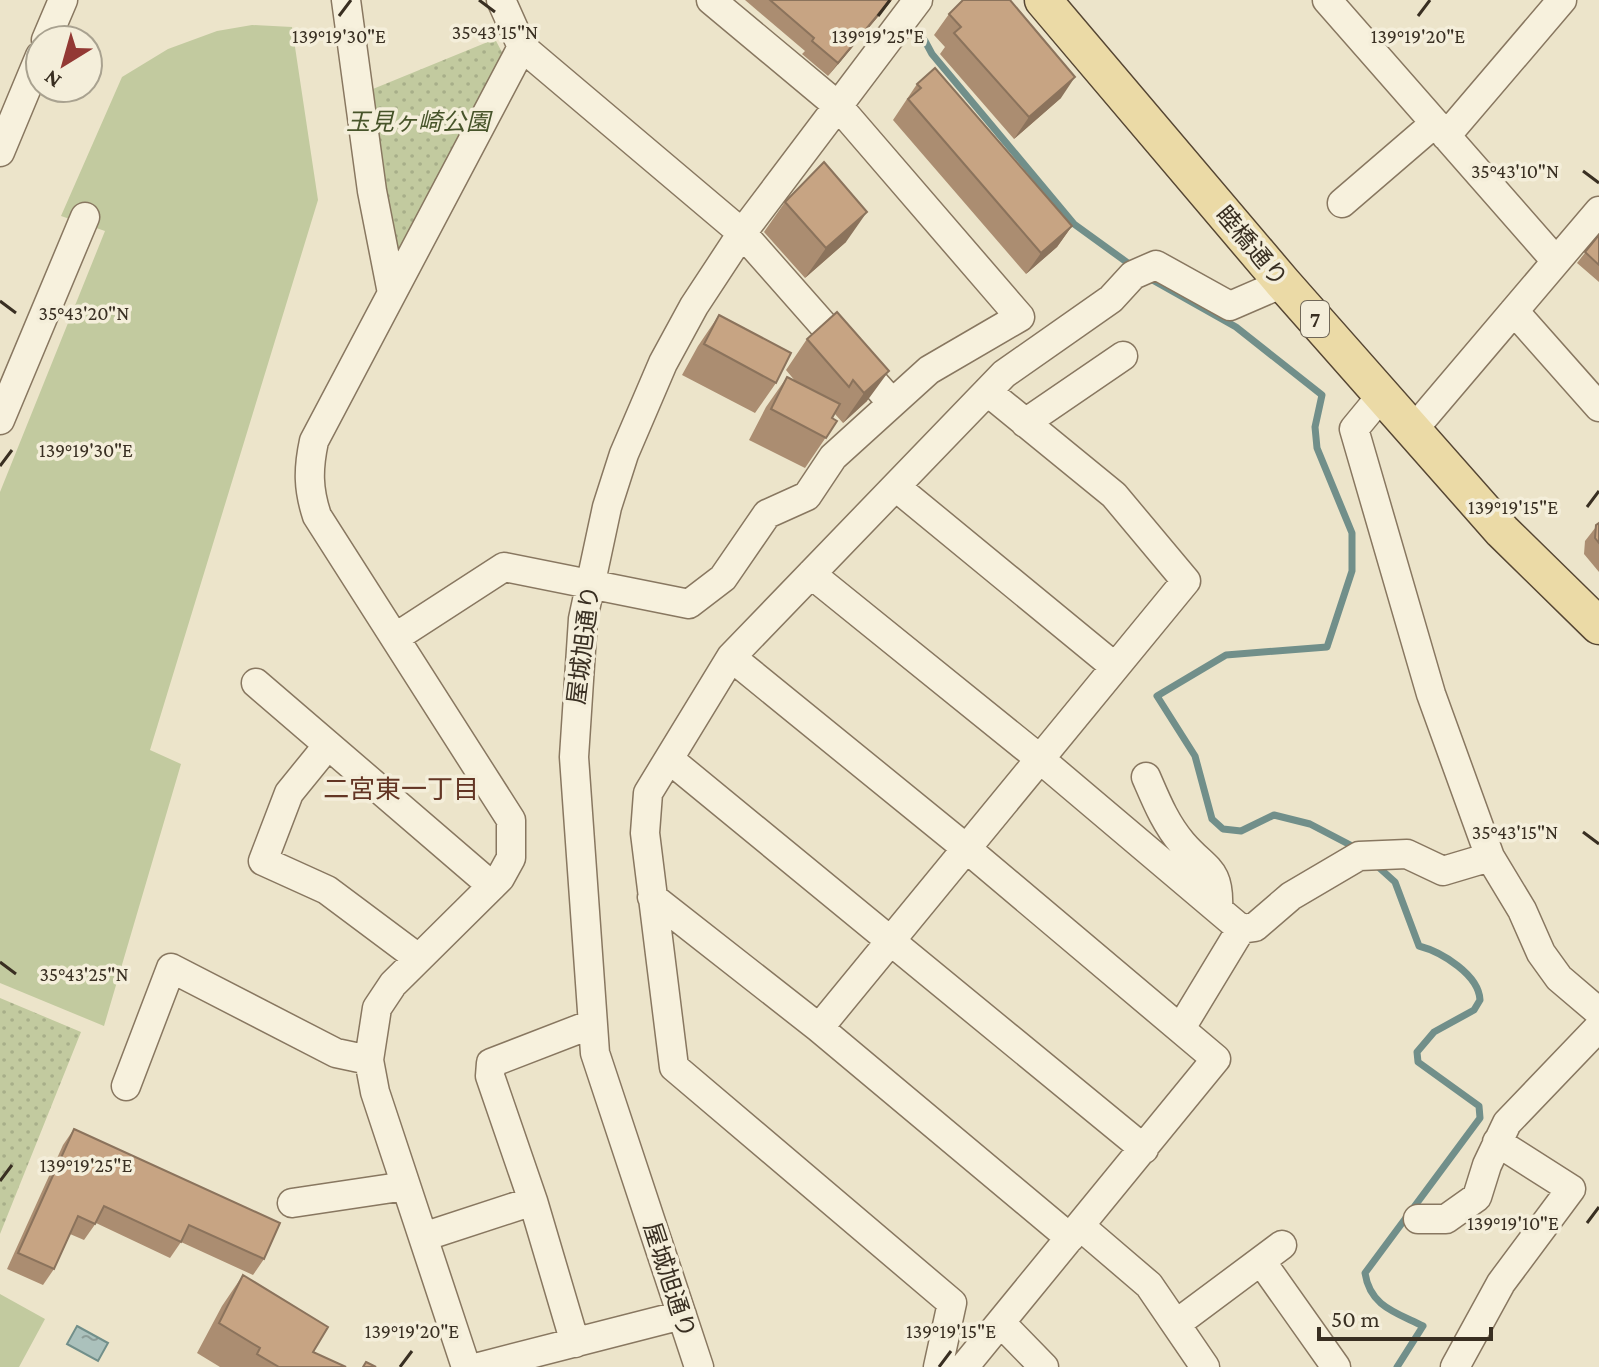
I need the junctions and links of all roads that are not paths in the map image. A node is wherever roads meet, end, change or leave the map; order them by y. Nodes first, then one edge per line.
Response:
1 (63, 0) edge
2 (346, 0) edge
3 (501, 0) edge
4 (711, 0) edge
5 (918, 0) edge
6 (1043, 0) edge
7 (1562, 0) edge
8 (1336, 3) edge
9 (53, 24) edge
10 (522, 47) junction
11 (24, 94) edge
12 (838, 106) junction
13 (1441, 130) junction
14 (0, 152) edge
15 (1342, 203) dead end
16 (1599, 211) edge
17 (85, 217) dead end
18 (742, 233) junction
19 (1556, 261) junction
20 (1283, 283) junction
21 (392, 293) junction
22 (1514, 311) junction
23 (1123, 356) dead end
24 (988, 392) junction
25 (1382, 395) junction
26 (892, 403) junction
27 (1599, 407) edge
28 (0, 420) edge
29 (1025, 423) junction
30 (1413, 430) junction
31 (896, 487) junction
32 (811, 574) junction
33 (589, 586) junction
34 (1599, 626) edge
35 (396, 637) junction
36 (731, 657) junction
37 (1115, 667) junction
38 (256, 683) dead end
39 (328, 745) junction
40 (669, 759) junction
41 (1040, 759) junction
42 (1146, 777) dead end
43 (967, 849) junction
44 (1490, 857) junction
45 (492, 886) junction
46 (652, 897) junction
47 (1218, 909) junction
48 (1241, 929) junction
49 (891, 941) junction
50 (418, 958) junction
51 (1599, 1012) edge
52 (592, 1024) junction
53 (1599, 1027) edge
54 (819, 1028) junction
55 (1181, 1028) junction
56 (369, 1060) junction
57 (126, 1086) dead end
58 (1497, 1142) junction
59 (1144, 1149) junction
60 (406, 1186) junction
61 (533, 1201) junction
62 (292, 1203) dead end
63 (1418, 1219) dead end
64 (1075, 1232) junction
65 (423, 1237) junction
66 (952, 1303) junction
67 (682, 1315) junction
68 (1176, 1324) junction
69 (996, 1329) junction
70 (575, 1343) junction
71 (466, 1367) edge
72 (479, 1367) edge
73 (699, 1367) edge
74 (938, 1367) edge
75 (964, 1367) edge
76 (1044, 1367) edge
77 (1205, 1367) edge
78 (1336, 1367) edge
79 (1455, 1367) edge

1 - 9 street
2 - 21 street
3 - 10 street
4 - 12 street
5 - 12 street, 屋城旭通り
6 - 20 main road, 睦橋通り / 7
7 - 13 street
8 - 13 street
10 - 18 street
10 - 21 street
11 - 14 street
12 - 18 street, 屋城旭通り
12 - 26 street
13 - 15 street
13 - 19 street
16 - 19 street
17 - 28 street
18 - 26 street
18 - 33 street, 屋城旭通り
19 - 22 street
20 - 24 street
20 - 25 main road, 睦橋通り / 7
21 - 35 street
22 - 27 street
22 - 30 street
23 - 29 street
24 - 29 street
24 - 31 street
25 - 30 main road, 睦橋通り / 7
25 - 44 street
26 - 33 street
29 - 37 street
30 - 34 main road, 睦橋通り / 7
31 - 32 street
31 - 37 street
32 - 36 street
32 - 41 street
33 - 35 street
33 - 52 street, 屋城旭通り
35 - 45 street
36 - 40 street
36 - 43 street
37 - 41 street
38 - 39 street
39 - 45 street
39 - 50 street
40 - 46 street
40 - 49 street
41 - 43 street
41 - 47 street
42 - 47 street
43 - 49 street
43 - 55 street
44 - 48 street
44 - 51 street
45 - 50 street
46 - 54 street
46 - 66 street
47 - 48 street
48 - 55 street
49 - 54 street
49 - 59 street
50 - 56 street
52 - 61 street
52 - 67 street, 屋城旭通り
53 - 58 street
54 - 64 street
55 - 59 street
56 - 57 street
56 - 60 street
58 - 63 street
58 - 79 street
59 - 64 street
60 - 62 street
60 - 65 street
61 - 65 street
61 - 70 street
64 - 68 street
64 - 69 street
65 - 71 street
66 - 69 street
66 - 74 street
67 - 70 street
67 - 73 street, 屋城旭通り
68 - 77 street
68 - 78 street
69 - 75 street
69 - 76 street
70 - 72 street

